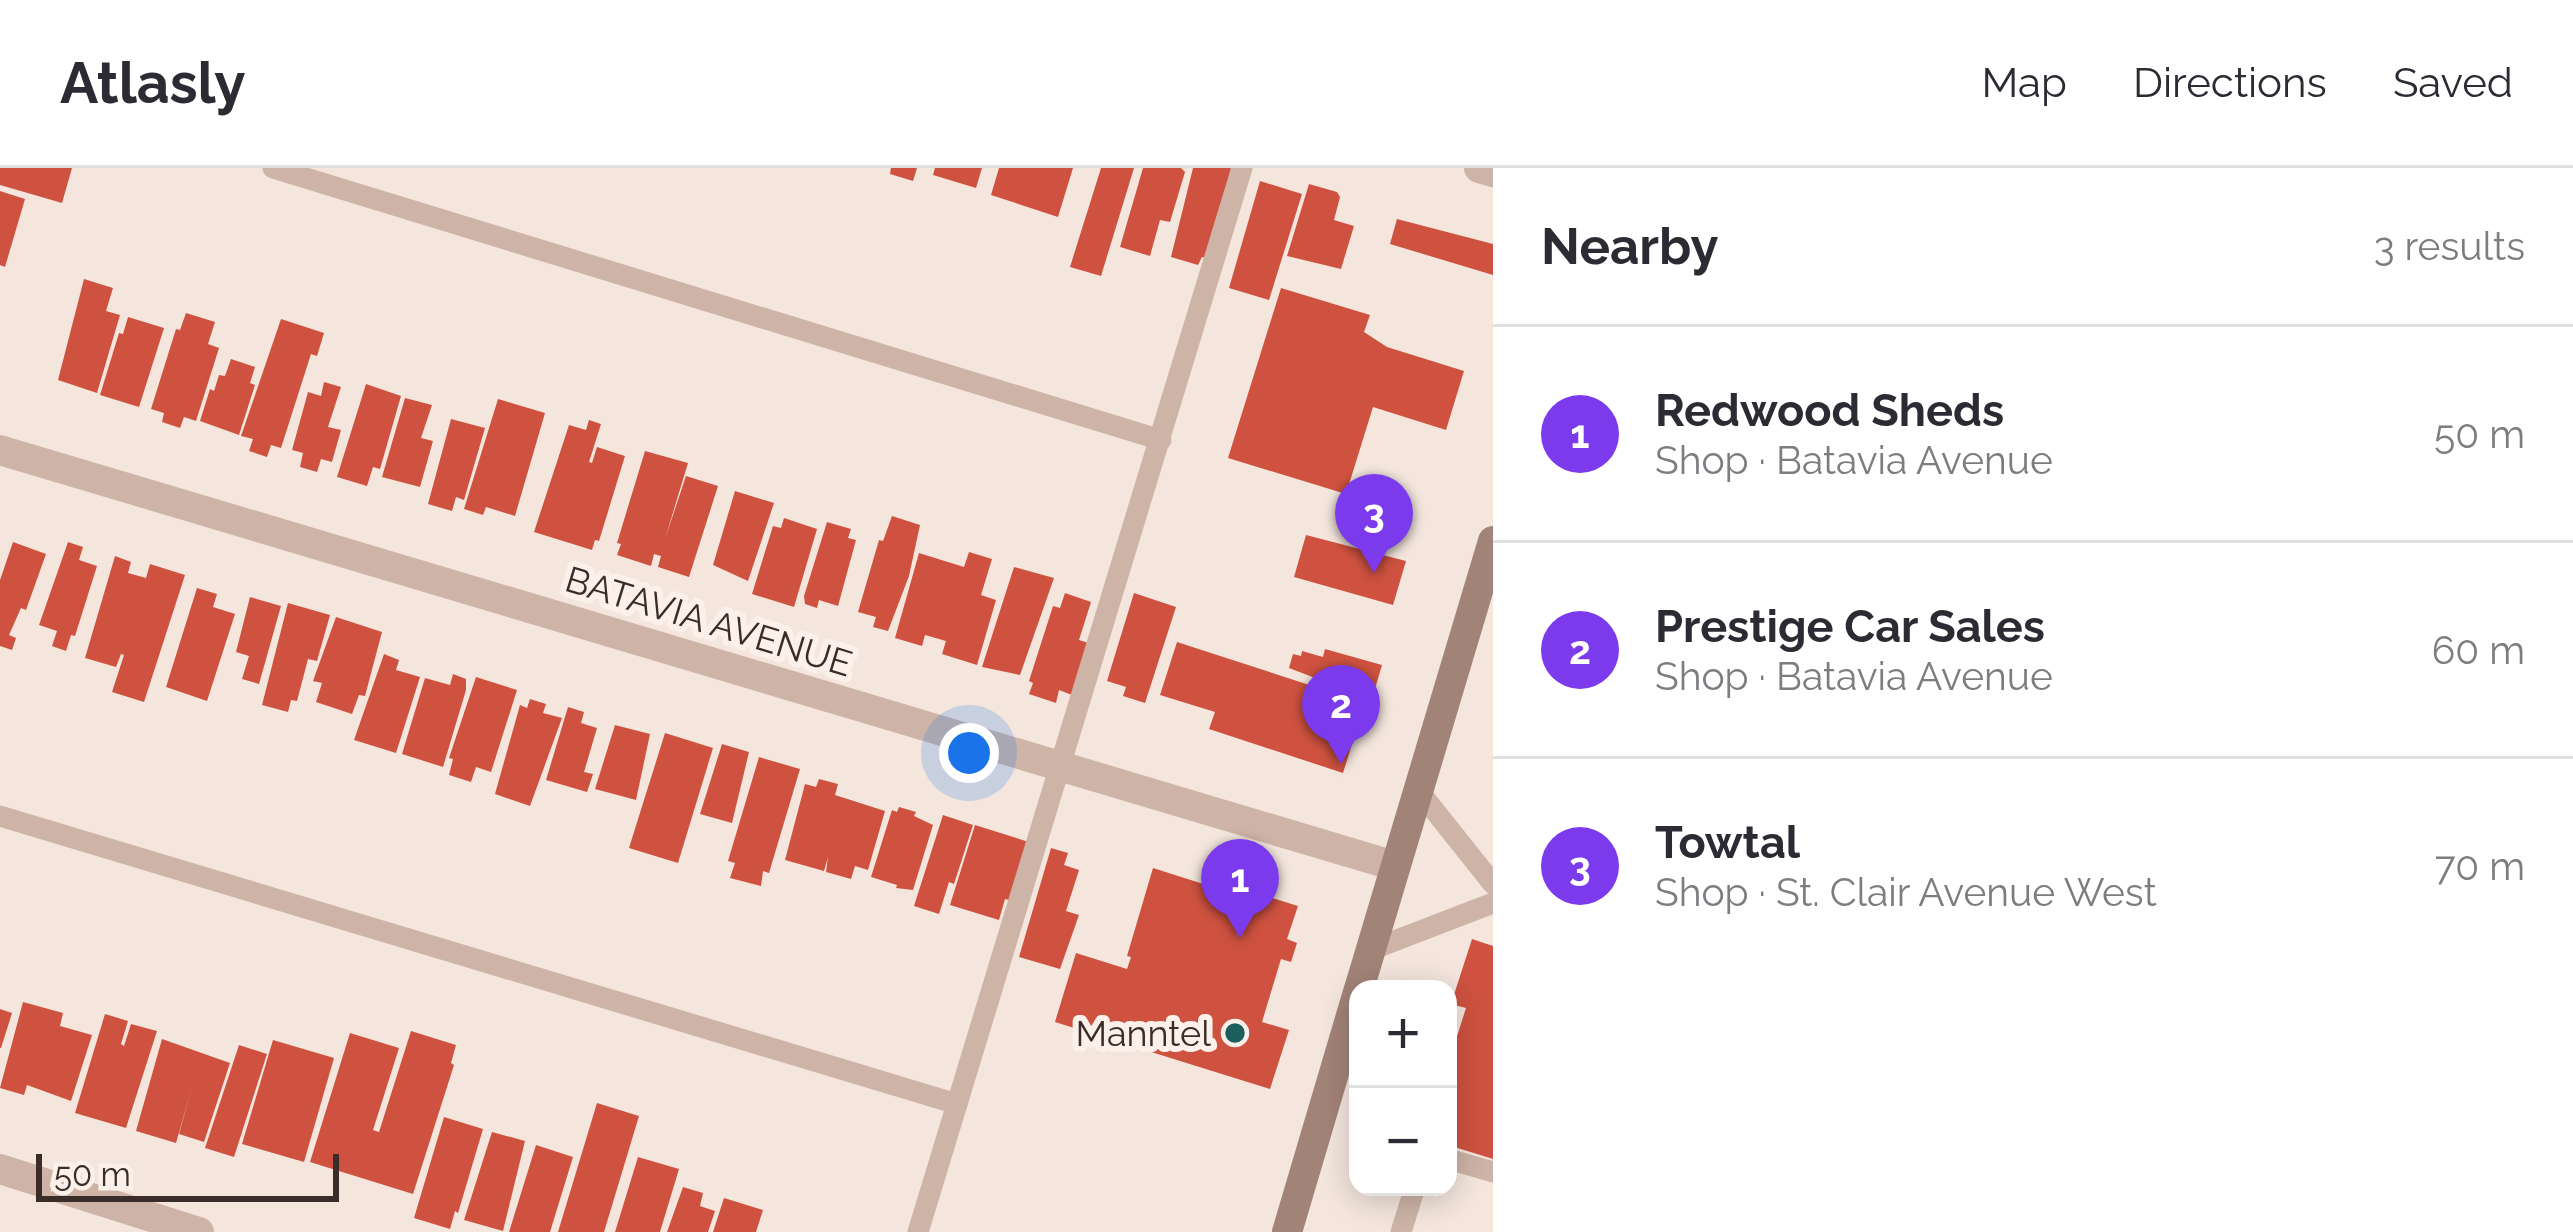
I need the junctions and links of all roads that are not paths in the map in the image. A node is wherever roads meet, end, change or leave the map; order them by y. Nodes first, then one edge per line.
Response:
1 (273, 168) edge
2 (1242, 168) edge
3 (1479, 168) edge
4 (1493, 172) edge
5 (1161, 440) junction
6 (0, 450) edge
7 (1493, 541) edge
8 (1059, 766) junction
9 (1419, 791) junction
10 (0, 816) edge
11 (1395, 866) junction
12 (1493, 884) edge
13 (1493, 903) edge
14 (1371, 950) junction
15 (1362, 980) edge
16 (1349, 1024) edge
17 (957, 1104) junction
18 (1457, 1162) edge
19 (0, 1169) edge
20 (1493, 1172) edge
21 (1412, 1196) edge
22 (199, 1232) edge
23 (918, 1232) edge
24 (1287, 1232) edge
25 (1401, 1232) edge

1 - 5 lane
2 - 5 lane
3 - 4 street
5 - 8 lane
6 - 8 street, BATAVIA AVENUE
7 - 9 main road
8 - 11 street, BATAVIA AVENUE
8 - 17 lane
9 - 11 main road
9 - 12 lane
10 - 17 lane
11 - 14 main road
13 - 14 lane
14 - 15 main road
16 - 24 main road
17 - 23 lane
18 - 20 lane
19 - 22 street
21 - 25 lane

